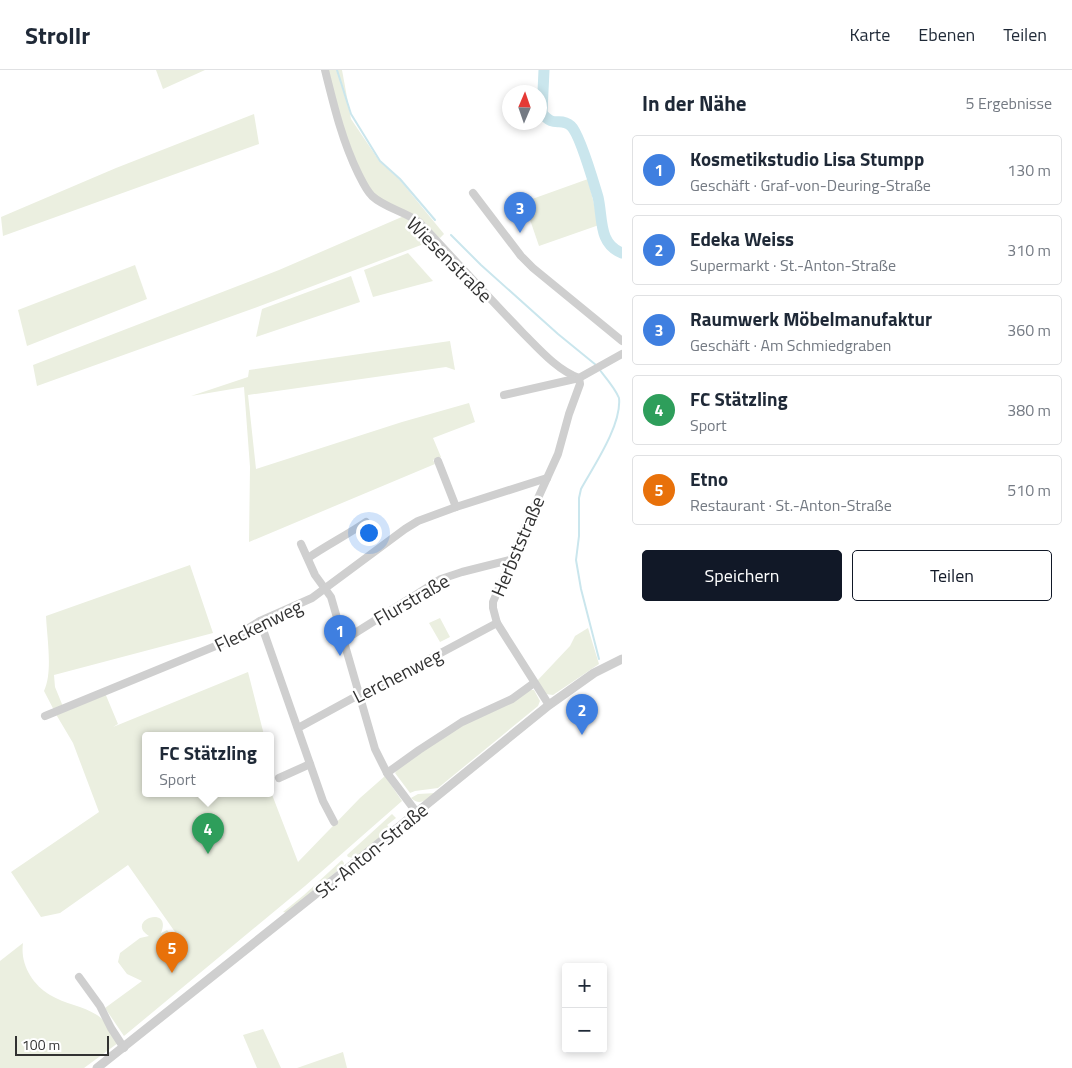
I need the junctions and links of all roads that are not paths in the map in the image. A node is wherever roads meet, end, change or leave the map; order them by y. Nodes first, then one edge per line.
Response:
1 (325, 70) edge
2 (472, 194) dead end
3 (622, 341) edge
4 (622, 354) edge
5 (579, 378) junction
6 (504, 395) dead end
7 (438, 462) dead end
8 (547, 478) junction
9 (456, 507) junction
10 (366, 522) dead end
11 (301, 544) dead end
12 (308, 558) junction
13 (510, 560) junction
14 (325, 589) junction
15 (260, 620) junction
16 (496, 623) junction
17 (344, 640) junction
18 (622, 659) edge
19 (534, 683) junction
20 (360, 696) junction
21 (549, 705) junction
22 (45, 716) dead end
23 (298, 728) junction
24 (310, 764) junction
25 (387, 773) junction
26 (279, 778) dead end
27 (418, 813) junction
28 (334, 822) dead end
29 (79, 977) dead end
30 (124, 1048) junction
31 (97, 1068) edge

1 - 5 street, Wiesenstraße
2 - 3 street
4 - 5 street
5 - 6 street
5 - 8 street, Herbststraße
7 - 9 street
8 - 9 street, Fleckenweg
8 - 13 street, Herbststraße
9 - 14 street, Fleckenweg
10 - 12 street
11 - 12 street
12 - 14 street
13 - 16 street, Herbststraße
13 - 17 street, Flurstraße
14 - 15 street, Fleckenweg
14 - 17 street
15 - 22 street, Fleckenweg
15 - 23 street
16 - 19 street, Herbststraße
16 - 20 street, Lerchenweg
17 - 20 street
18 - 21 street, St.-Anton-Straße
19 - 21 street, Herbststraße
19 - 25 street
20 - 23 street, Lerchenweg
20 - 25 street
21 - 27 street, St.-Anton-Straße
23 - 24 street
24 - 26 street
24 - 28 street
25 - 27 street
27 - 30 street, St.-Anton-Straße
29 - 30 street
30 - 31 street, St.-Anton-Straße

